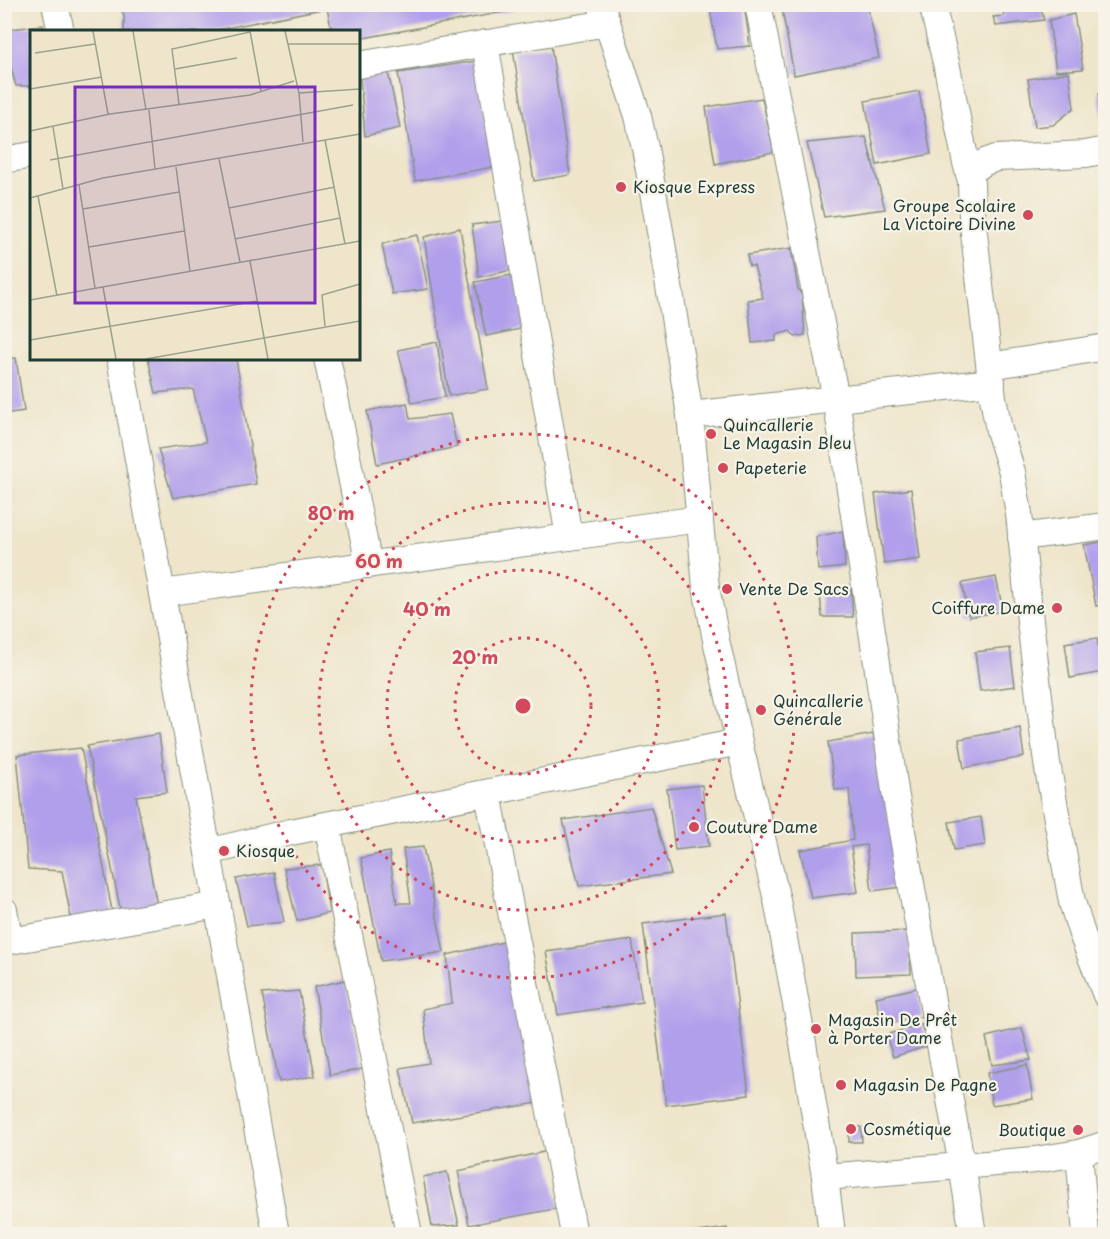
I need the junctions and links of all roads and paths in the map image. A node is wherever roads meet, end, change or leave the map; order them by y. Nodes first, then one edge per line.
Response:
1 (56, 4) edge
2 (758, 4) edge
3 (932, 4) edge
4 (604, 14) edge
5 (61, 30) edge
6 (484, 43) junction
7 (360, 65) edge
8 (1106, 150) edge
9 (30, 155) edge
10 (4, 160) edge
11 (970, 172) junction
12 (1106, 347) edge
13 (120, 360) edge
14 (327, 360) edge
15 (991, 374) junction
16 (836, 399) junction
17 (690, 416) junction
18 (700, 519) junction
19 (1106, 526) edge
20 (569, 537) junction
21 (1021, 537) junction
22 (369, 565) junction
23 (162, 593) junction
24 (739, 742) junction
25 (488, 794) junction
26 (327, 825) junction
27 (208, 852) junction
28 (218, 904) junction
29 (4, 910) edge
30 (7, 942) edge
31 (1098, 956) edge
32 (1106, 996) edge
33 (1106, 1144) edge
34 (1079, 1153) junction
35 (963, 1166) junction
36 (825, 1177) junction
37 (276, 1234) edge
38 (409, 1234) edge
39 (574, 1234) edge
40 (832, 1234) edge
41 (973, 1234) edge
42 (1086, 1234) edge

1 - 5 street
2 - 16 street
3 - 11 street
4 - 6 street
4 - 17 street
6 - 7 street
6 - 20 street
8 - 11 street
9 - 10 street
11 - 15 street
12 - 15 street
13 - 23 street
14 - 22 street
15 - 16 street
15 - 21 street
16 - 17 street
16 - 35 street
17 - 18 street
18 - 20 street
18 - 24 street
19 - 21 street
20 - 22 street
21 - 31 street
22 - 23 street
23 - 27 street
24 - 25 street
24 - 36 street
25 - 26 street
25 - 39 street
26 - 27 street
26 - 38 street
27 - 28 street
28 - 30 street
28 - 37 street
29 - 30 street
31 - 32 street
33 - 34 street
34 - 35 street
34 - 42 street
35 - 36 street
35 - 41 street
36 - 40 street

